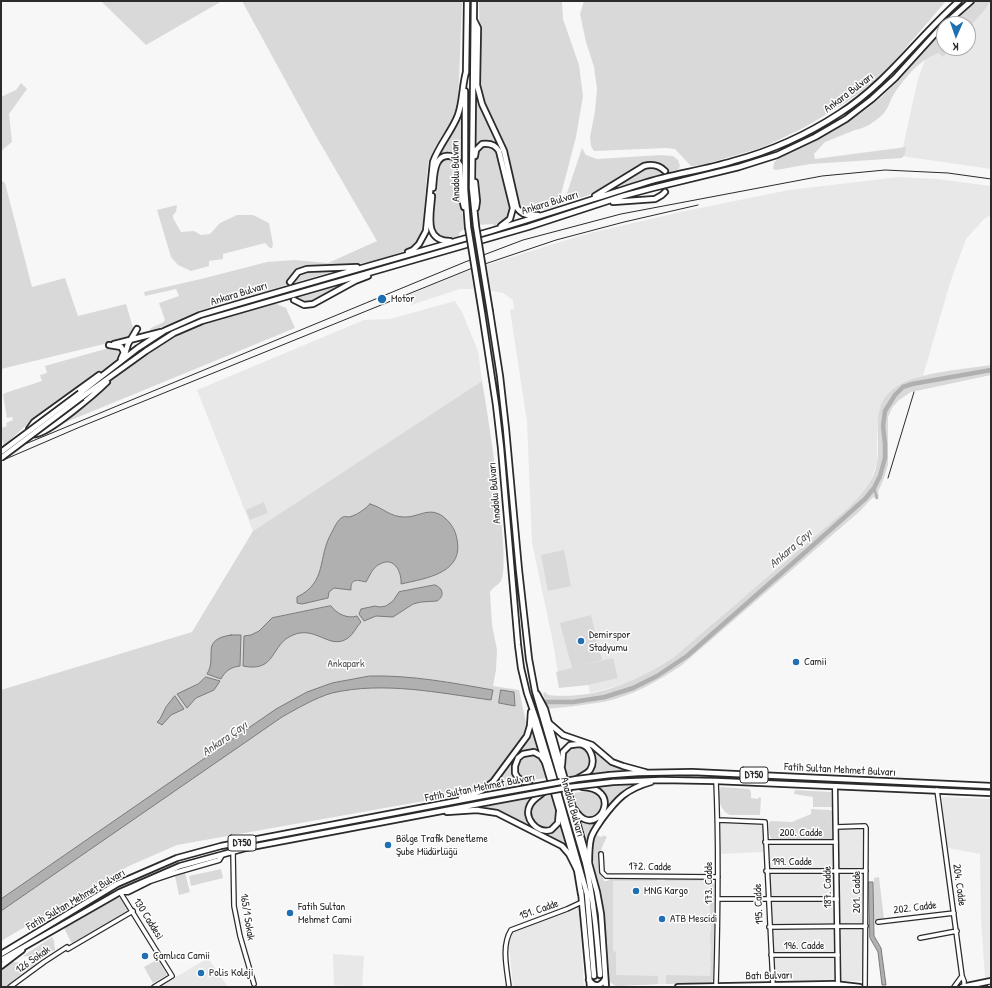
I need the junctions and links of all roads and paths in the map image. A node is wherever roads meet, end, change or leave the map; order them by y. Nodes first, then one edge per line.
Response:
1 (467, 1) edge
2 (474, 1) edge
3 (959, 1) edge
4 (971, 1) edge
5 (953, 16) edge
6 (474, 20) junction
7 (936, 33) edge
8 (466, 72) junction
9 (665, 171) dead end
10 (665, 192) dead end
11 (588, 201) junction
12 (586, 208) junction
13 (545, 214) junction
14 (467, 215) junction
15 (474, 216) junction
16 (494, 230) junction
17 (458, 241) junction
18 (409, 262) junction
19 (376, 264) junction
20 (290, 282) dead end
21 (294, 300) dead end
22 (137, 329) dead end
23 (164, 331) junction
24 (132, 339) junction
25 (122, 358) junction
26 (113, 366) junction
27 (121, 369) junction
28 (81, 395) junction
29 (1, 452) edge
30 (1, 458) edge
31 (543, 710) junction
32 (532, 712) junction
33 (549, 724) junction
34 (545, 762) junction
35 (562, 765) junction
36 (647, 773) junction
37 (577, 779) junction
38 (661, 780) junction
39 (716, 781) junction
40 (836, 786) junction
41 (991, 786) edge
42 (532, 787) junction
43 (570, 787) junction
44 (937, 790) junction
45 (545, 792) junction
46 (991, 793) edge
47 (444, 804) junction
48 (575, 810) junction
49 (560, 812) junction
50 (420, 814) junction
51 (718, 820) junction
52 (836, 826) junction
53 (765, 842) junction
54 (836, 842) junction
55 (233, 852) junction
56 (601, 854) dead end
57 (587, 862) junction
58 (578, 868) junction
59 (766, 871) junction
60 (837, 871) junction
61 (866, 871) junction
62 (718, 877) junction
63 (581, 878) junction
64 (584, 884) junction
65 (593, 884) junction
66 (120, 892) junction
67 (581, 894) junction
68 (718, 899) junction
69 (768, 899) junction
70 (837, 899) junction
71 (582, 902) junction
72 (133, 912) junction
73 (954, 913) junction
74 (878, 922) dead end
75 (838, 926) junction
76 (866, 926) junction
77 (769, 927) junction
78 (956, 931) junction
79 (920, 938) dead end
80 (29, 944) junction
81 (16, 945) junction
82 (1, 950) edge
83 (1, 954) edge
84 (771, 955) junction
85 (838, 955) junction
86 (1, 960) edge
87 (1, 966) edge
88 (600, 975) tunnel mouth
89 (594, 976) tunnel mouth
90 (962, 976) junction
91 (606, 979) junction
92 (589, 980) junction
93 (991, 981) edge
94 (254, 984) dead end
95 (773, 985) junction
96 (716, 986) junction
97 (838, 986) edge
98 (965, 986) edge
99 (10, 987) edge
100 (154, 987) edge
101 (509, 987) edge
102 (590, 987) edge
103 (606, 987) edge
104 (678, 987) edge
105 (860, 987) edge
106 (865, 987) edge
107 (954, 987) edge

1 - 8 main road, Anadolu Bulvarı
2 - 6 main road, Anadolu Bulvarı
3 - 11 main road, Ankara Bulvarı
4 - 5 main road, Ankara Bulvarı
6 - 13 main road
6 - 15 main road, Anadolu Bulvarı
7 - 12 main road, Ankara Bulvarı
8 - 14 main road, Anadolu Bulvarı
8 - 19 main road
9 - 11 main road
10 - 12 main road
11 - 13 main road, Ankara Bulvarı
12 - 18 main road, Ankara Bulvarı
13 - 16 main road, Ankara Bulvarı
14 - 17 main road
14 - 32 main road, Anadolu Bulvarı, bridge
15 - 16 main road
15 - 31 main road, Anadolu Bulvarı, bridge
16 - 17 main road, Ankara Bulvarı
17 - 19 main road, Ankara Bulvarı
18 - 21 main road
18 - 27 main road, Ankara Bulvarı
19 - 20 main road
19 - 23 main road, Ankara Bulvarı
22 - 24 main road
23 - 24 main road
23 - 26 main road, Ankara Bulvarı
24 - 25 main road
24 - 25 main road
25 - 26 main road
26 - 27 main road, Ankara Bulvarı
26 - 28 main road, Ankara Bulvarı
27 - 28 main road, Ankara Bulvarı
28 - 29 main road, Ankara Bulvarı, bridge
28 - 30 main road, Ankara Bulvarı, bridge
31 - 33 main road
31 - 57 main road, Anadolu Bulvarı
32 - 34 main road
32 - 47 main road
32 - 58 main road, Anadolu Bulvarı
33 - 35 main road
33 - 36 main road
34 - 42 main road
34 - 49 main road
35 - 37 main road
35 - 48 main road
36 - 37 main road, Fatih Sultan Mehmet Bulvarı / D750, bridge
36 - 41 main road, Fatih Sultan Mehmet Bulvarı / D750
37 - 42 main road, Fatih Sultan Mehmet Bulvarı / D750, bridge
38 - 39 main road, Fatih Sultan Mehmet Bulvarı / D750
38 - 43 main road, Fatih Sultan Mehmet Bulvarı / D750, bridge
38 - 57 main road
39 - 40 main road, Fatih Sultan Mehmet Bulvarı / D750
39 - 51 street, 173. Cadde
40 - 44 main road, Fatih Sultan Mehmet Bulvarı / D750
40 - 52 main road, 187. Cadde
42 - 47 main road, Fatih Sultan Mehmet Bulvarı / D750, bridge
43 - 45 main road, Fatih Sultan Mehmet Bulvarı / D750, bridge
43 - 48 main road
44 - 46 main road, Fatih Sultan Mehmet Bulvarı / D750
44 - 73 street, 204. Cadde
45 - 49 main road
45 - 50 main road, Fatih Sultan Mehmet Bulvarı / D750, bridge
47 - 81 main road, Fatih Sultan Mehmet Bulvarı / D750
48 - 57 main road
49 - 58 main road
50 - 55 main road, Fatih Sultan Mehmet Bulvarı / D750
50 - 58 main road
51 - 53 street, 195. Cadde
51 - 62 street, 173. Cadde
52 - 54 main road, 187. Cadde
52 - 61 street, 201. Cadde
53 - 54 street, 200. Cadde
53 - 59 street, 195. Cadde
54 - 60 main road, 187. Cadde
55 - 66 main road, Fatih Sultan Mehmet Bulvarı / D750
55 - 94 street, 165/1 Sokak
56 - 62 street, 172. Cadde
57 - 65 main road
57 - 65 main road
58 - 63 main road
58 - 64 main road, Anadolu Bulvarı
58 - 67 main road
59 - 60 street, 199. Cadde
59 - 69 street, 195. Cadde
60 - 61 street, 199. Cadde
60 - 70 main road, 187. Cadde
61 - 76 street, 201. Cadde
62 - 68 street, 173. Cadde
63 - 64 main road
63 - 67 main road
64 - 89 main road, Anadolu Bulvarı
65 - 88 main road
65 - 91 main road
66 - 72 street, 130 Caddesi
66 - 80 main road, Fatih Sultan Mehmet Bulvarı / D750
67 - 71 main road
68 - 69 street
68 - 96 street, 173. Cadde
69 - 70 street
69 - 77 street, 195. Cadde
70 - 75 main road, 187. Cadde
71 - 92 main road
71 - 101 street, 151. Cadde
72 - 99 street, 126 Sokak
72 - 100 street, 130 Caddesi
73 - 74 street, 202. Cadde
73 - 78 street, 204. Cadde
75 - 76 street
75 - 77 street
75 - 85 main road, 187. Cadde
76 - 106 street, 201. Cadde
77 - 84 street, 195. Cadde
78 - 79 street
78 - 90 street, 204. Cadde
80 - 86 main road, Fatih Sultan Mehmet Bulvarı / D750
80 - 87 main road
81 - 82 main road
81 - 83 main road, Fatih Sultan Mehmet Bulvarı / D750
84 - 85 street, 196. Cadde
84 - 95 street, 195. Cadde
85 - 97 main road, 187. Cadde
90 - 98 street, 204. Cadde
90 - 107 street
91 - 92 main road
91 - 103 main road
92 - 102 main road
93 - 98 main road
95 - 96 main road, Batı Bulvarı
95 - 97 main road, Batı Bulvarı
96 - 104 main road, Batı Bulvarı
97 - 105 main road, Batı Bulvarı

